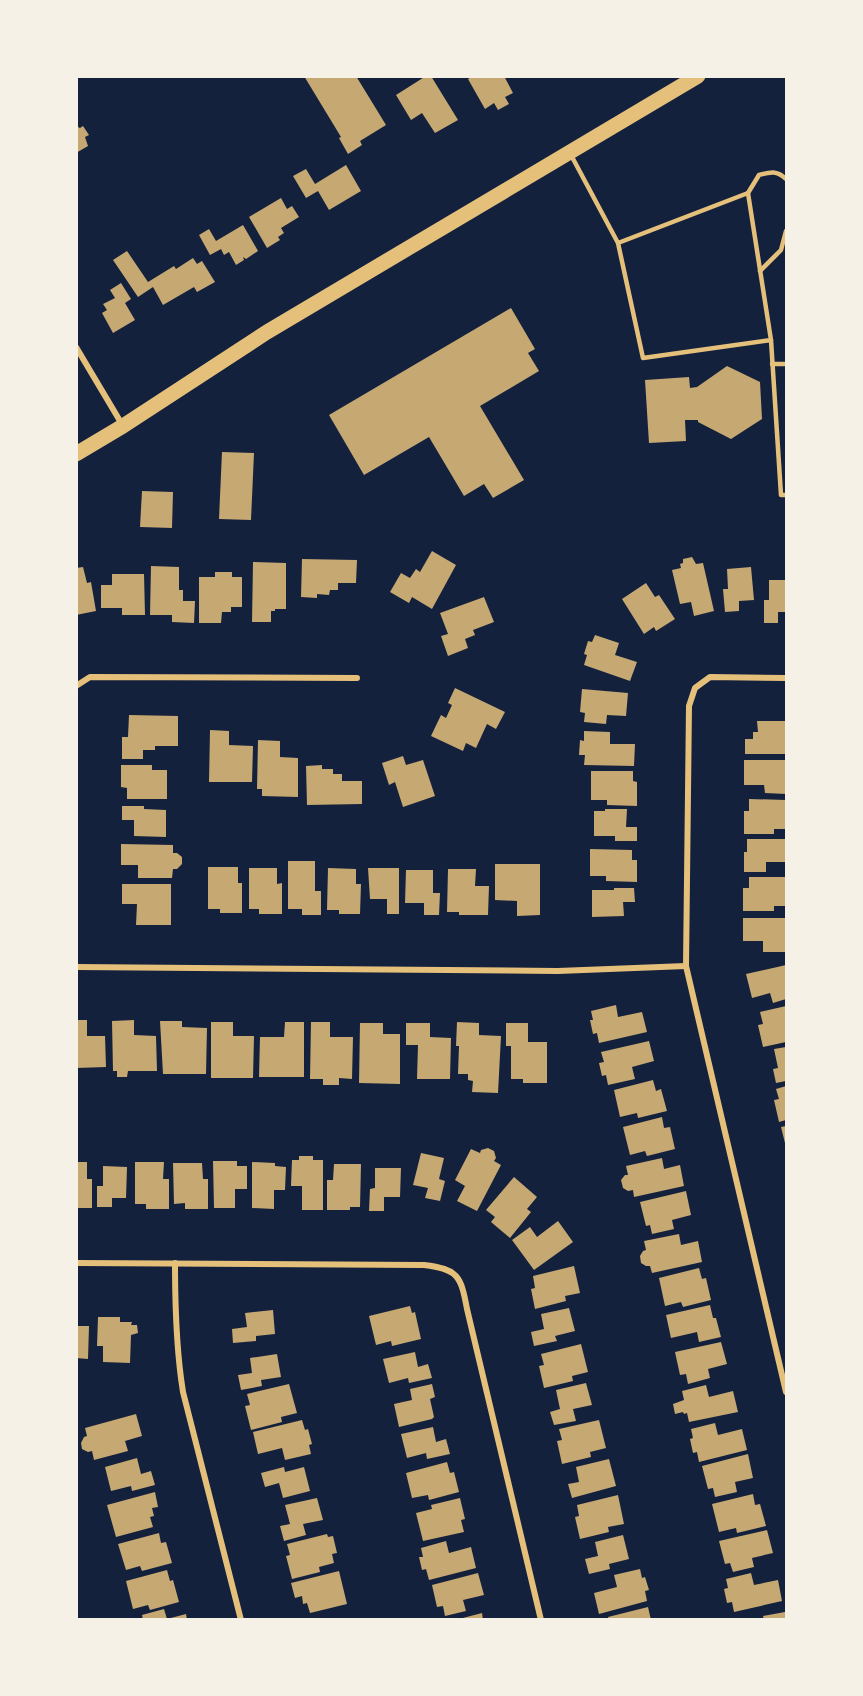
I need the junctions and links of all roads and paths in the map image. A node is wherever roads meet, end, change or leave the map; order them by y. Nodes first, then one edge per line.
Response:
1 (698, 76) edge
2 (570, 152) junction
3 (786, 179) edge
4 (748, 193) junction
5 (786, 231) edge
6 (618, 243) junction
7 (760, 271) junction
8 (771, 340) junction
9 (76, 347) edge
10 (772, 364) junction
11 (786, 364) edge
12 (123, 426) junction
13 (76, 454) edge
14 (786, 495) edge
15 (357, 678) dead end
16 (786, 678) edge
17 (76, 686) edge
18 (686, 966) junction
19 (76, 967) edge
20 (76, 1263) edge
21 (175, 1263) junction
22 (786, 1392) edge
23 (241, 1620) edge
24 (541, 1620) edge

1 - 2 main road
2 - 6 lane
2 - 12 main road
3 - 4 lane
4 - 6 lane
4 - 7 lane
5 - 7 lane
6 - 8 lane
7 - 8 lane
8 - 10 lane
9 - 12 street
10 - 11 lane
10 - 14 lane
12 - 13 main road
15 - 17 street
16 - 18 street
18 - 19 street
18 - 22 street
20 - 21 street
21 - 23 street
21 - 24 street

